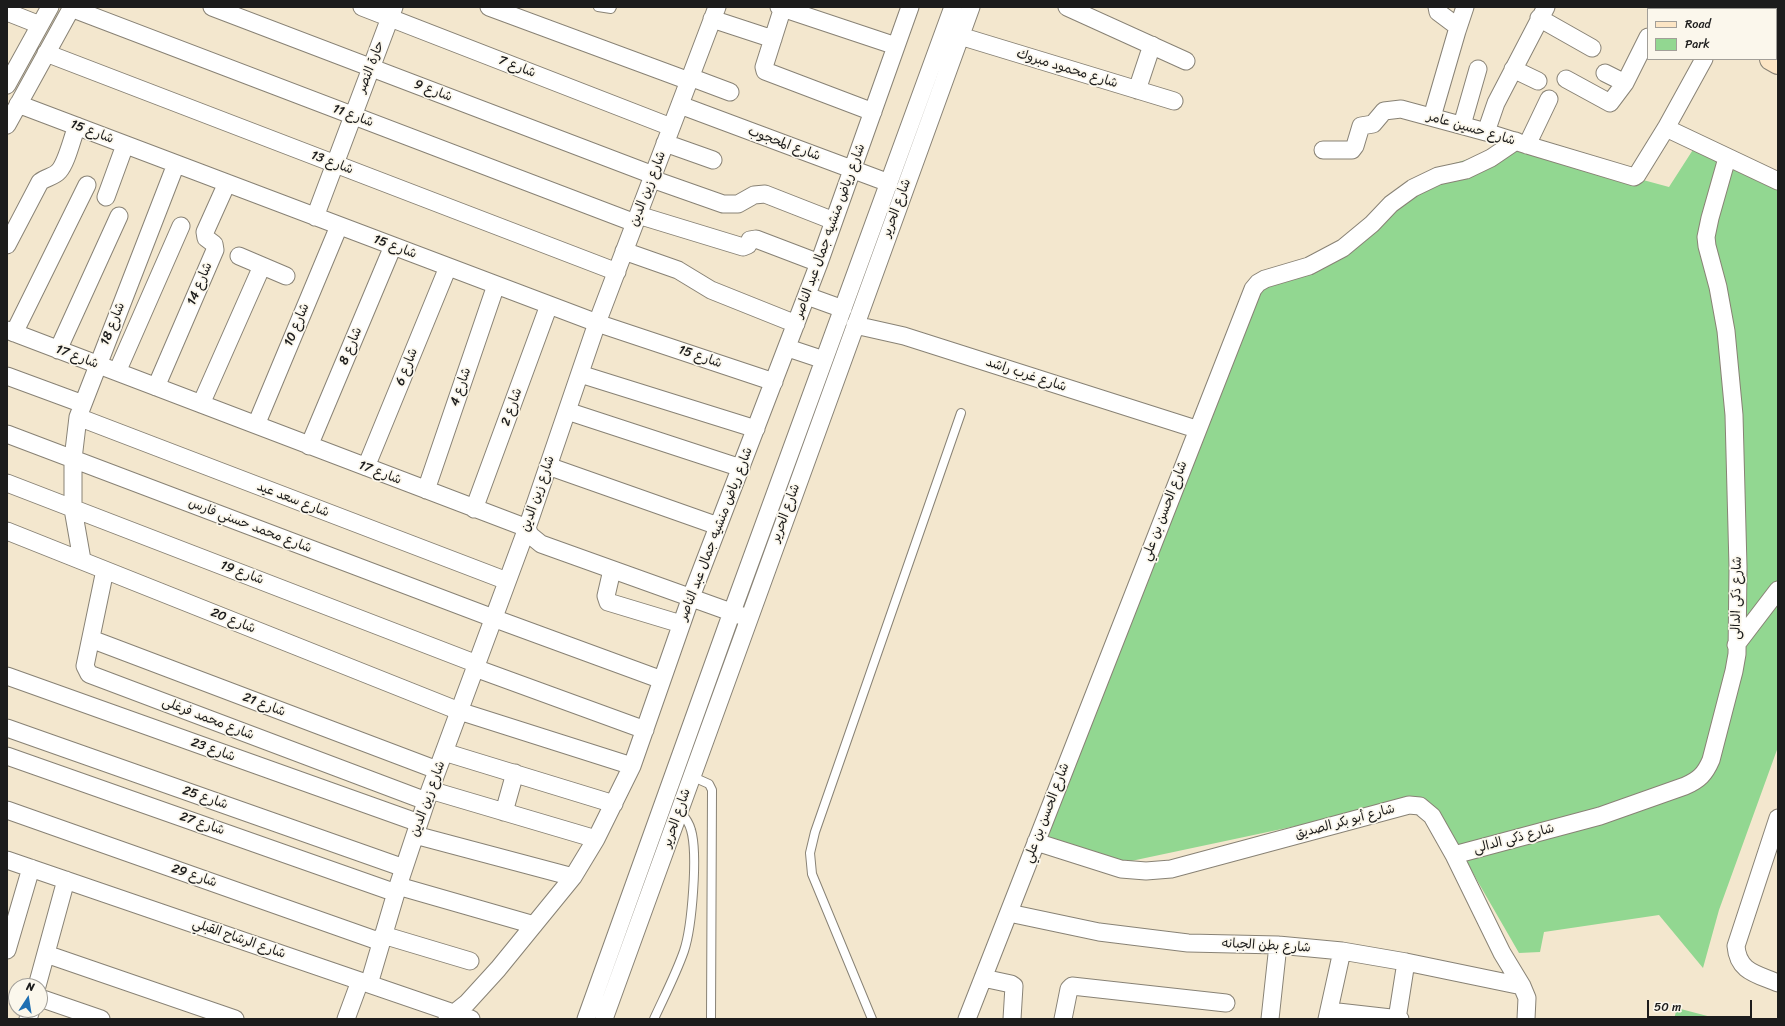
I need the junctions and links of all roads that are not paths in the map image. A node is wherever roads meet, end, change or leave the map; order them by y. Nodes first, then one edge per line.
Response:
1 (50, 7) edge
2 (71, 7) edge
3 (212, 7) edge
4 (362, 7) edge
5 (489, 7) edge
6 (598, 7) edge
7 (612, 7) edge
8 (782, 7) edge
9 (910, 7) edge
10 (953, 7) edge
11 (971, 7) edge
12 (1067, 7) edge
13 (1437, 7) edge
14 (1465, 7) edge
15 (7, 12) edge
16 (392, 12) edge
17 (1543, 12) edge
18 (714, 13) edge
19 (40, 25) junction
20 (1458, 27) junction
21 (960, 36) junction
22 (773, 39) junction
23 (1647, 39) edge
24 (896, 46) junction
25 (1152, 46) junction
26 (1592, 48) dead end
27 (46, 53) junction
28 (1703, 60) edge
29 (1186, 61) dead end
30 (371, 68) junction
31 (1478, 69) dead end
32 (1513, 69) junction
33 (1605, 73) dead end
34 (689, 79) junction
35 (1566, 79) dead end
36 (8, 81) edge
37 (1538, 81) dead end
38 (1625, 83) junction
39 (1136, 90) junction
40 (730, 92) dead end
41 (1549, 99) dead end
42 (1174, 101) dead end
43 (18, 104) junction
44 (680, 105) junction
45 (873, 112) junction
46 (353, 116) junction
47 (1432, 117) junction
48 (7, 125) edge
49 (1462, 125) junction
50 (77, 126) junction
51 (672, 127) junction
52 (1666, 128) junction
53 (1486, 132) junction
54 (1521, 143) junction
55 (665, 144) junction
56 (125, 145) junction
57 (1323, 150) dead end
58 (1727, 158) junction
59 (713, 160) dead end
60 (176, 164) junction
61 (335, 164) junction
62 (852, 170) junction
63 (652, 177) junction
64 (1778, 181) edge
65 (227, 183) junction
66 (889, 183) junction
67 (87, 185) dead end
68 (106, 197) dead end
69 (119, 216) dead end
70 (315, 217) junction
71 (637, 219) junction
72 (834, 221) junction
73 (181, 226) dead end
74 (339, 226) junction
75 (7, 245) edge
76 (393, 246) junction
77 (624, 251) junction
78 (239, 256) dead end
79 (820, 263) junction
80 (262, 266) junction
81 (448, 267) junction
82 (617, 272) junction
83 (286, 276) dead end
84 (496, 285) junction
85 (807, 296) junction
86 (549, 305) junction
87 (843, 309) junction
88 (598, 323) junction
89 (796, 324) junction
90 (855, 324) junction
91 (11, 332) edge
92 (788, 348) junction
93 (58, 350) junction
94 (824, 360) junction
95 (97, 365) junction
96 (117, 372) junction
97 (580, 374) junction
98 (7, 376) edge
99 (774, 382) junction
100 (156, 387) junction
101 (812, 393) junction
102 (828, 399) junction
103 (201, 404) junction
104 (81, 410) junction
105 (567, 411) junction
106 (960, 413) dead end
107 (804, 415) junction
108 (820, 421) junction
109 (256, 425) junction
110 (756, 429) junction
111 (1196, 429) junction
112 (7, 434) edge
113 (310, 446) junction
114 (73, 459) junction
115 (548, 466) junction
116 (366, 467) junction
117 (741, 468) junction
118 (7, 483) edge
119 (426, 490) junction
120 (474, 508) junction
121 (73, 509) junction
122 (718, 526) junction
123 (527, 528) junction
124 (7, 531) edge
125 (82, 560) junction
126 (104, 570) junction
127 (612, 570) junction
128 (507, 581) junction
129 (1778, 590) edge
130 (691, 597) junction
131 (732, 612) junction
132 (493, 618) junction
133 (748, 618) junction
134 (681, 624) junction
135 (91, 639) junction
136 (1736, 645) junction
137 (476, 666) junction
138 (7, 676) edge
139 (662, 680) junction
140 (459, 711) junction
141 (7, 728) edge
142 (645, 730) junction
143 (444, 752) junction
144 (7, 756) edge
145 (632, 766) junction
146 (437, 770) junction
147 (515, 773) junction
148 (683, 774) junction
149 (428, 796) junction
150 (614, 804) junction
151 (7, 810) edge
152 (680, 810) junction
153 (504, 812) junction
154 (1778, 818) edge
155 (417, 829) junction
156 (596, 839) junction
157 (1036, 842) junction
158 (1454, 855) junction
159 (7, 860) edge
160 (30, 868) junction
161 (404, 868) junction
162 (573, 877) junction
163 (66, 880) junction
164 (397, 889) junction
165 (1009, 913) junction
166 (534, 925) junction
167 (382, 939) junction
168 (1278, 945) junction
169 (7, 950) edge
170 (1342, 952) junction
171 (46, 954) junction
172 (470, 961) dead end
173 (1406, 962) junction
174 (39, 978) edge
175 (983, 978) junction
176 (364, 982) junction
177 (1778, 983) edge
178 (1522, 986) junction
179 (48, 1001) edge
180 (1226, 1003) dead end
181 (1328, 1015) edge
182 (458, 1017) edge
183 (101, 1019) edge
184 (235, 1019) edge
185 (346, 1019) edge
186 (586, 1019) edge
187 (604, 1019) edge
188 (654, 1019) edge
189 (711, 1019) edge
190 (872, 1019) edge
191 (967, 1019) edge
192 (1012, 1019) edge
193 (1063, 1019) edge
194 (1270, 1019) edge
195 (1397, 1019) edge
196 (1400, 1019) edge
197 (1526, 1019) edge

1 - 19 street
2 - 27 street
2 - 46 street, شارع 11
3 - 30 street, شارع 9
4 - 16 street, شارع 7
5 - 34 street
6 - 7 lane
8 - 22 street
8 - 24 street
9 - 24 street, شارع رياض منشيه جمال عبد الناصر
10 - 66 street, شارع الحرير
11 - 21 street, شارع الحرير
12 - 25 street
13 - 20 street
14 - 20 street
15 - 19 street
16 - 30 street, حارة النصر
16 - 51 street, شارع 7
17 - 26 street
17 - 32 street
18 - 22 street
18 - 34 street, شارع زين الدين
19 - 36 street
20 - 47 street
21 - 39 street, شارع محمود مبروك
21 - 90 street, شارع الحرير
22 - 45 street
23 - 38 street
24 - 45 street, شارع رياض منشيه جمال عبد الناصر
25 - 29 street
25 - 39 street
27 - 43 street
27 - 61 street, شارع 13
28 - 52 street
30 - 46 street, حارة النصر
30 - 63 street, شارع 9
31 - 49 street
32 - 37 street
32 - 53 street
33 - 38 street
34 - 40 street
34 - 44 street, شارع زين الدين
35 - 38 street
39 - 42 street, شارع محمود مبروك
41 - 54 street
43 - 48 street
43 - 50 street, شارع 15
44 - 51 street, شارع زين الدين
44 - 62 street, شارع المحجوب
45 - 62 street, شارع رياض منشيه جمال عبد الناصر
46 - 61 street, حارة النصر
46 - 71 street, شارع 11
47 - 49 street, شارع حسين عامر
47 - 57 street, شارع حسين عامر
49 - 53 street, شارع حسين عامر
50 - 56 street, شارع 15
50 - 75 street
51 - 55 street, شارع زين الدين
52 - 54 street, شارع حسين عامر
52 - 58 street
53 - 54 street, شارع حسين عامر
54 - 111 street, شارع الحسن بن علي
55 - 59 street
55 - 63 street, شارع زين الدين
56 - 60 street, شارع 15
56 - 68 street
58 - 64 street
58 - 136 street, شارع ذكى الدالى
60 - 65 street, شارع 15
60 - 95 street, شارع 18
61 - 70 street, حارة النصر
61 - 82 street, شارع 13
62 - 66 street, شارع المحجوب
62 - 72 street, شارع رياض منشيه جمال عبد الناصر
63 - 71 street, شارع زين الدين
63 - 72 street, شارع 9
65 - 70 street, شارع 15
65 - 100 street, شارع 14
66 - 87 street, شارع الحرير
67 - 91 street
69 - 93 street
70 - 74 street, شارع 15
71 - 77 street, شارع زين الدين
71 - 79 street, شارع 11
72 - 79 street, شارع رياض منشيه جمال عبد الناصر
73 - 96 street
74 - 76 street, شارع 15
74 - 109 street, شارع 10
76 - 81 street, شارع 15
76 - 113 street, شارع 8
77 - 82 street, شارع زين الدين
77 - 89 street
78 - 80 street
79 - 85 street, شارع رياض منشيه جمال عبد الناصر
80 - 83 street
80 - 103 street
81 - 84 street, شارع 15
81 - 116 street, شارع 6
82 - 88 street, شارع زين الدين
84 - 86 street, شارع 15
84 - 119 street, شارع 4
85 - 87 street
85 - 89 street, شارع رياض منشيه جمال عبد الناصر
86 - 88 street, شارع 15
86 - 120 street, شارع 2
87 - 94 street, شارع الحرير
88 - 97 street, شارع زين الدين
88 - 99 street, شارع 15
89 - 92 street, شارع رياض منشيه جمال عبد الناصر
90 - 102 street, شارع الحرير
90 - 111 street, شارع غرب راشد
91 - 93 street, شارع 17
92 - 94 street
92 - 99 street, شارع رياض منشيه جمال عبد الناصر
93 - 95 street, شارع 17
94 - 101 street, شارع الحرير
95 - 96 street, شارع 17
95 - 104 street, شارع 18
96 - 100 street, شارع 17
97 - 105 street, شارع زين الدين
97 - 110 street
98 - 104 street, شارع سعد عيد
99 - 110 street, شارع رياض منشيه جمال عبد الناصر
100 - 103 street, شارع 17
101 - 102 street
101 - 107 street, شارع الحرير
102 - 108 street, شارع الحرير
103 - 109 street, شارع 17
104 - 114 street, شارع 18
104 - 128 street, شارع سعد عيد
105 - 115 street, شارع زين الدين
105 - 117 street
106 - 190 lane
107 - 108 street
107 - 131 street, شارع الحرير
108 - 133 street, شارع الحرير
109 - 113 street, شارع 17
110 - 117 street, شارع رياض منشيه جمال عبد الناصر
111 - 157 street, شارع الحسن بن علي
112 - 114 street, شارع محمد حسني فارس
113 - 116 street, شارع 17
114 - 121 street, شارع 18
114 - 132 street, شارع محمد حسني فارس
115 - 122 street
115 - 123 street, شارع زين الدين
116 - 119 street, شارع 17
117 - 122 street, شارع رياض منشيه جمال عبد الناصر
118 - 121 street, شارع 19
119 - 120 street, شارع 17
120 - 123 street, شارع 17
121 - 125 street, شارع 18
121 - 137 street, شارع 19
122 - 130 street, شارع رياض منشيه جمال عبد الناصر
123 - 127 street, شارع 17
123 - 128 street, شارع زين الدين
124 - 125 street, شارع 20
125 - 126 street, شارع 20
126 - 135 street, شارع محمد فرغلى
126 - 140 street, شارع 20
127 - 130 street, شارع 17
127 - 134 street
128 - 132 street, شارع زين الدين
129 - 136 street
130 - 131 street, شارع 17
130 - 134 street, شارع رياض منشيه جمال عبد الناصر
131 - 133 street, شارع 17
131 - 148 street, شارع الحرير
132 - 137 street, شارع زين الدين
132 - 139 street, شارع محمد حسني فارس
133 - 148 street, شارع الحرير
134 - 139 street, شارع رياض منشيه جمال عبد الناصر
135 - 146 street, شارع 21
135 - 149 street, شارع محمد فرغلى
136 - 158 street, شارع ذكى الدالى
137 - 140 street, شارع زين الدين
137 - 142 street, شارع 19
138 - 155 street, شارع 23
139 - 142 street, شارع رياض منشيه جمال عبد الناصر
140 - 143 street, شارع زين الدين
140 - 145 street, شارع 20
141 - 161 street, شارع 25
142 - 145 street, شارع رياض منشيه جمال عبد الناصر
143 - 146 street, شارع زين الدين
143 - 147 street
144 - 164 street, شارع 27
145 - 150 street, شارع رياض منشيه جمال عبد الناصر
146 - 149 street, شارع زين الدين
147 - 150 street
147 - 153 street
148 - 152 street, شارع الحرير
148 - 186 street, شارع الحرير
148 - 189 lane
149 - 153 street, شارع محمد فرغلى
149 - 155 street, شارع زين الدين
150 - 156 street, شارع رياض منشيه جمال عبد الناصر
151 - 167 street, شارع 29
152 - 187 street, شارع الحرير
152 - 188 lane
153 - 156 street, شارع محمد فرغلى
154 - 177 street
155 - 161 street, شارع زين الدين
155 - 162 street, شارع 23
156 - 162 street, شارع رياض منشيه جمال عبد الناصر
157 - 158 street, شارع أبو بكر الصديق
157 - 165 street, شارع الحسن بن علي
158 - 178 street, شارع أبو بكر الصديق
159 - 160 street, شارع الرشاح القبلي
160 - 163 street, شارع الرشاح القبلي
160 - 169 street
161 - 164 street, شارع زين الدين
162 - 166 street, شارع رياض منشيه جمال عبد الناصر
163 - 171 street
163 - 176 street, شارع الرشاح القبلي
164 - 166 street, شارع 27
164 - 167 street, شارع زين الدين
165 - 168 street, شارع بطن الجبانه
165 - 175 street, شارع الحسن بن علي
166 - 182 street, شارع رياض منشيه جمال عبد الناصر
167 - 172 street, شارع 29
167 - 176 street, شارع زين الدين
168 - 170 street, شارع بطن الجبانه
168 - 194 street
170 - 173 street, شارع بطن الجبانه
170 - 181 street
171 - 174 street
171 - 184 street
173 - 178 street, شارع بطن الجبانه
173 - 195 street
175 - 191 street, شارع الحسن بن علي
175 - 192 street
176 - 182 street, شارع الرشاح القبلي
176 - 185 street, شارع زين الدين
178 - 197 street, شارع أبو بكر الصديق
179 - 183 street
180 - 193 street
181 - 195 street
195 - 196 street

